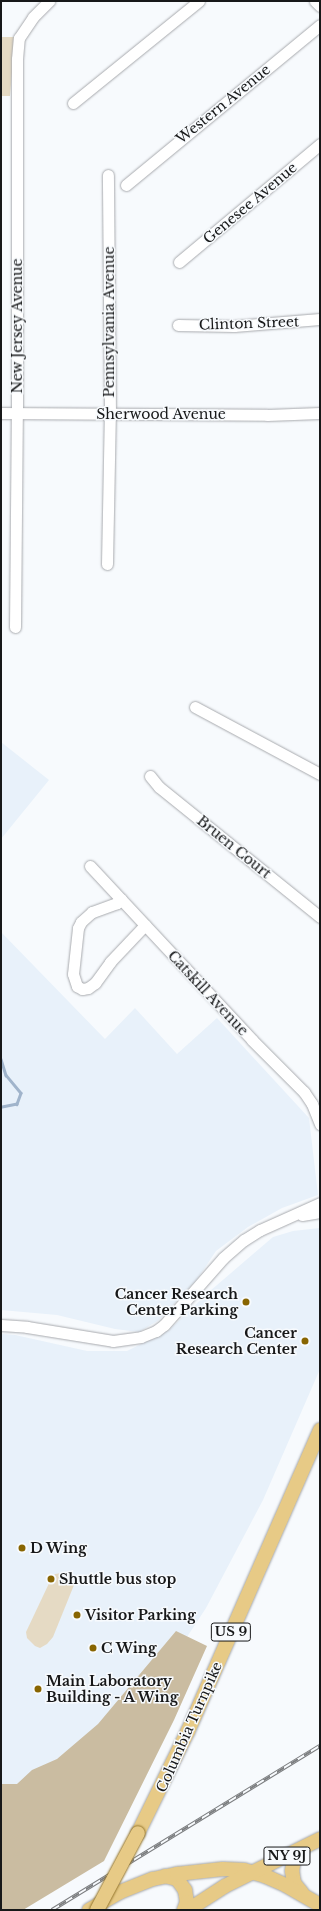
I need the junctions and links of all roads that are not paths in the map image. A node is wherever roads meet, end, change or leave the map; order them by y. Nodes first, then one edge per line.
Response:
1 (49, 1) edge
2 (199, 1) edge
3 (315, 1) edge
4 (320, 6) edge
5 (320, 25) edge
6 (73, 103) dead end
7 (320, 144) edge
8 (108, 175) dead end
9 (126, 185) dead end
10 (179, 262) dead end
11 (320, 319) edge
12 (178, 325) dead end
13 (320, 412) edge
14 (1, 413) edge
15 (17, 413) junction
16 (110, 414) junction
17 (107, 564) dead end
18 (15, 627) dead end
19 (195, 707) dead end
20 (320, 774) edge
21 (150, 776) dead end
22 (90, 866) dead end
23 (121, 900) junction
24 (320, 917) edge
25 (145, 926) junction
26 (320, 1124) edge
27 (320, 1203) edge
28 (320, 1212) edge
29 (288, 1218) junction
30 (1, 1324) edge
31 (320, 1430) edge
32 (320, 1839) edge
33 (305, 1848) junction
34 (254, 1872) junction
35 (165, 1876) junction
36 (306, 1897) junction
37 (320, 1905) edge
38 (88, 1910) edge
39 (97, 1910) edge
40 (184, 1910) edge
41 (188, 1910) edge

1 - 15 street, New Jersey Avenue
2 - 6 street
3 - 4 street
5 - 9 street, Western Avenue
7 - 10 street, Genesee Avenue
8 - 16 street, Pennsylvania Avenue
11 - 12 street, Clinton Street
13 - 16 street, Sherwood Avenue
14 - 15 street, Sherwood Avenue
15 - 16 street, Sherwood Avenue
15 - 18 street, New Jersey Avenue
16 - 17 street, Pennsylvania Avenue
19 - 20 street
21 - 24 street, Bruen Court
22 - 23 street, Catskill Avenue
23 - 25 street, Catskill Avenue
23 - 25 street
25 - 26 street, Catskill Avenue
27 - 29 street
28 - 29 street
29 - 30 street
31 - 39 main road, Columbia Turnpike / US 9, bridge
32 - 33 main road, NY 9J
33 - 34 main road, NY 9J
33 - 36 main road
34 - 35 main road
34 - 36 main road
34 - 41 main road
35 - 38 main road
35 - 40 main road
36 - 37 main road

